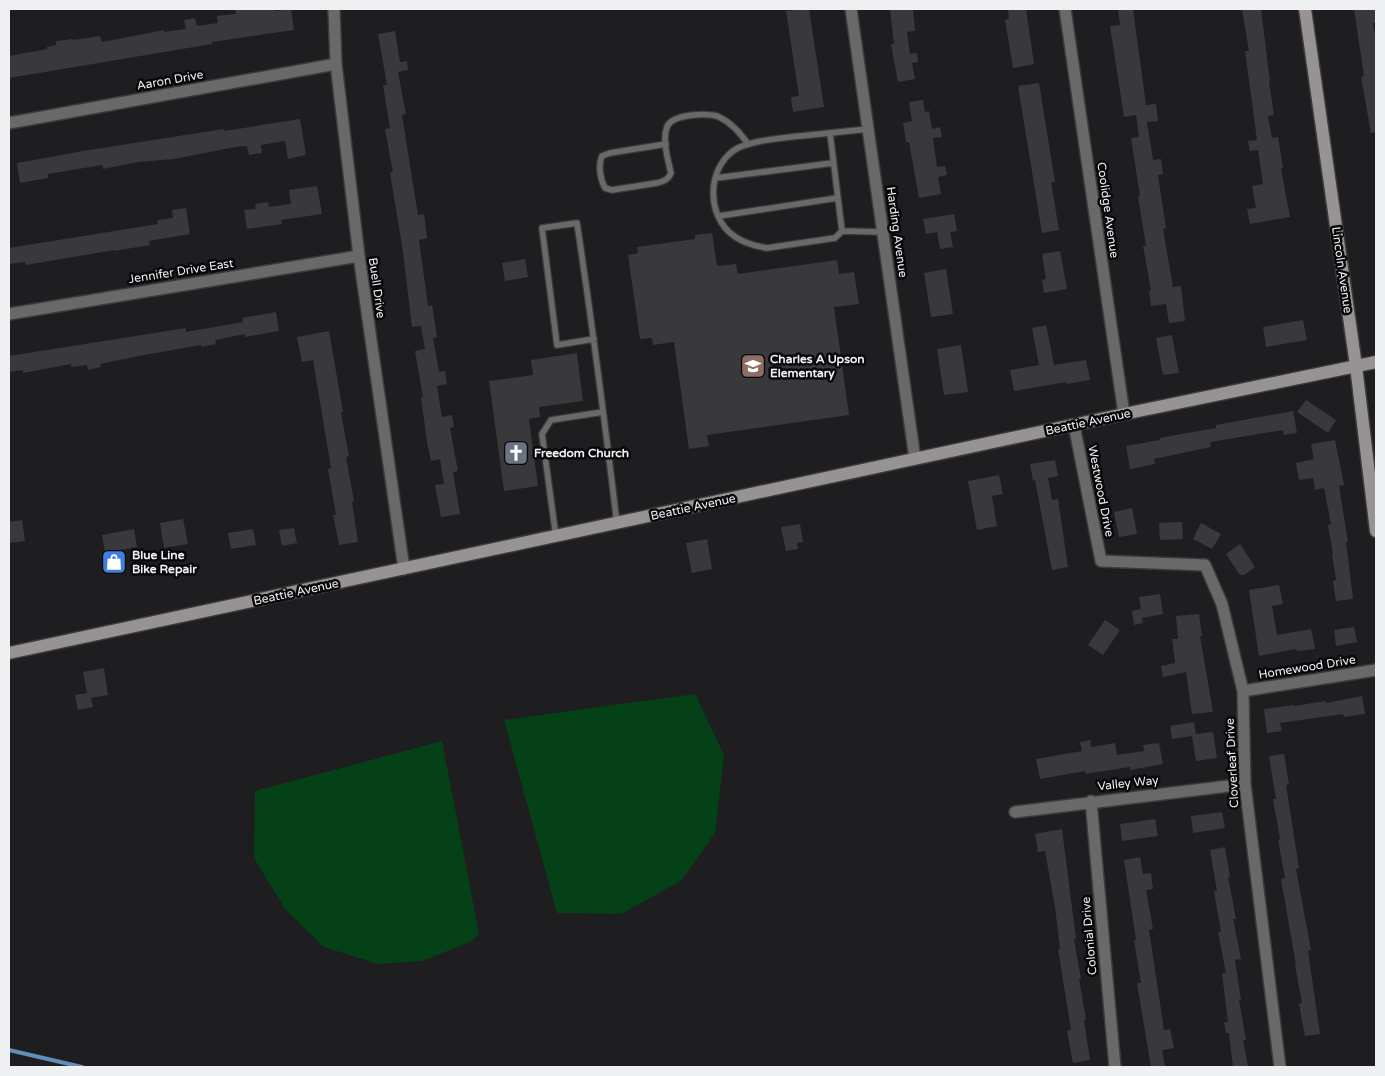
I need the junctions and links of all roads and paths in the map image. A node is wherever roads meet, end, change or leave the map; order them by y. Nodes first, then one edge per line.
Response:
1 (334, 9) edge
2 (851, 9) edge
3 (1065, 9) edge
4 (1305, 9) edge
5 (336, 64) junction
6 (9, 123) edge
7 (868, 129) junction
8 (830, 133) junction
9 (666, 144) junction
10 (748, 144) junction
11 (833, 163) junction
12 (716, 178) junction
13 (837, 198) junction
14 (718, 216) junction
15 (842, 231) junction
16 (882, 232) junction
17 (359, 256) junction
18 (9, 314) edge
19 (594, 339) junction
20 (1376, 362) edge
21 (1356, 366) junction
22 (603, 412) junction
23 (1124, 414) junction
24 (1074, 426) junction
25 (915, 459) junction
26 (616, 524) junction
27 (1376, 531) edge
28 (556, 537) junction
29 (1101, 561) joint
30 (404, 569) junction
31 (9, 653) edge
32 (1376, 670) edge
33 (1243, 691) junction
34 (1245, 784) junction
35 (1090, 801) junction
36 (1015, 812) dead end
37 (1115, 1067) edge
38 (1280, 1067) edge

1 - 5 street, Buell Drive
2 - 7 street, Harding Avenue
3 - 23 street, Coolidge Avenue
4 - 21 street, Lincoln Avenue
5 - 6 street, Aaron Drive
5 - 17 street, Buell Drive
7 - 8 lane
7 - 16 street, Harding Avenue
8 - 10 lane
8 - 11 lane
9 - 9 lane
9 - 10 lane
10 - 12 lane
11 - 12 lane
11 - 13 lane
12 - 14 lane
13 - 14 lane
13 - 15 lane
14 - 15 lane
15 - 16 lane
16 - 25 street, Harding Avenue
17 - 18 street, Jennifer Drive East
17 - 30 street, Buell Drive
19 - 19 lane
19 - 22 lane
20 - 21 street, Beattie Avenue
21 - 23 street, Beattie Avenue
21 - 27 street, Lincoln Avenue
22 - 26 lane
22 - 28 lane
23 - 24 street, Beattie Avenue
24 - 25 street, Beattie Avenue
24 - 29 street, Westwood Drive
25 - 26 street, Beattie Avenue
26 - 28 street, Beattie Avenue
28 - 30 street, Beattie Avenue
29 - 33 street, Cloverleaf Drive
30 - 31 street, Beattie Avenue
32 - 33 street, Homewood Drive
33 - 34 street, Cloverleaf Drive
34 - 35 street, Valley Way
34 - 38 street, Cloverleaf Drive
35 - 36 street, Valley Way
35 - 37 street, Colonial Drive

